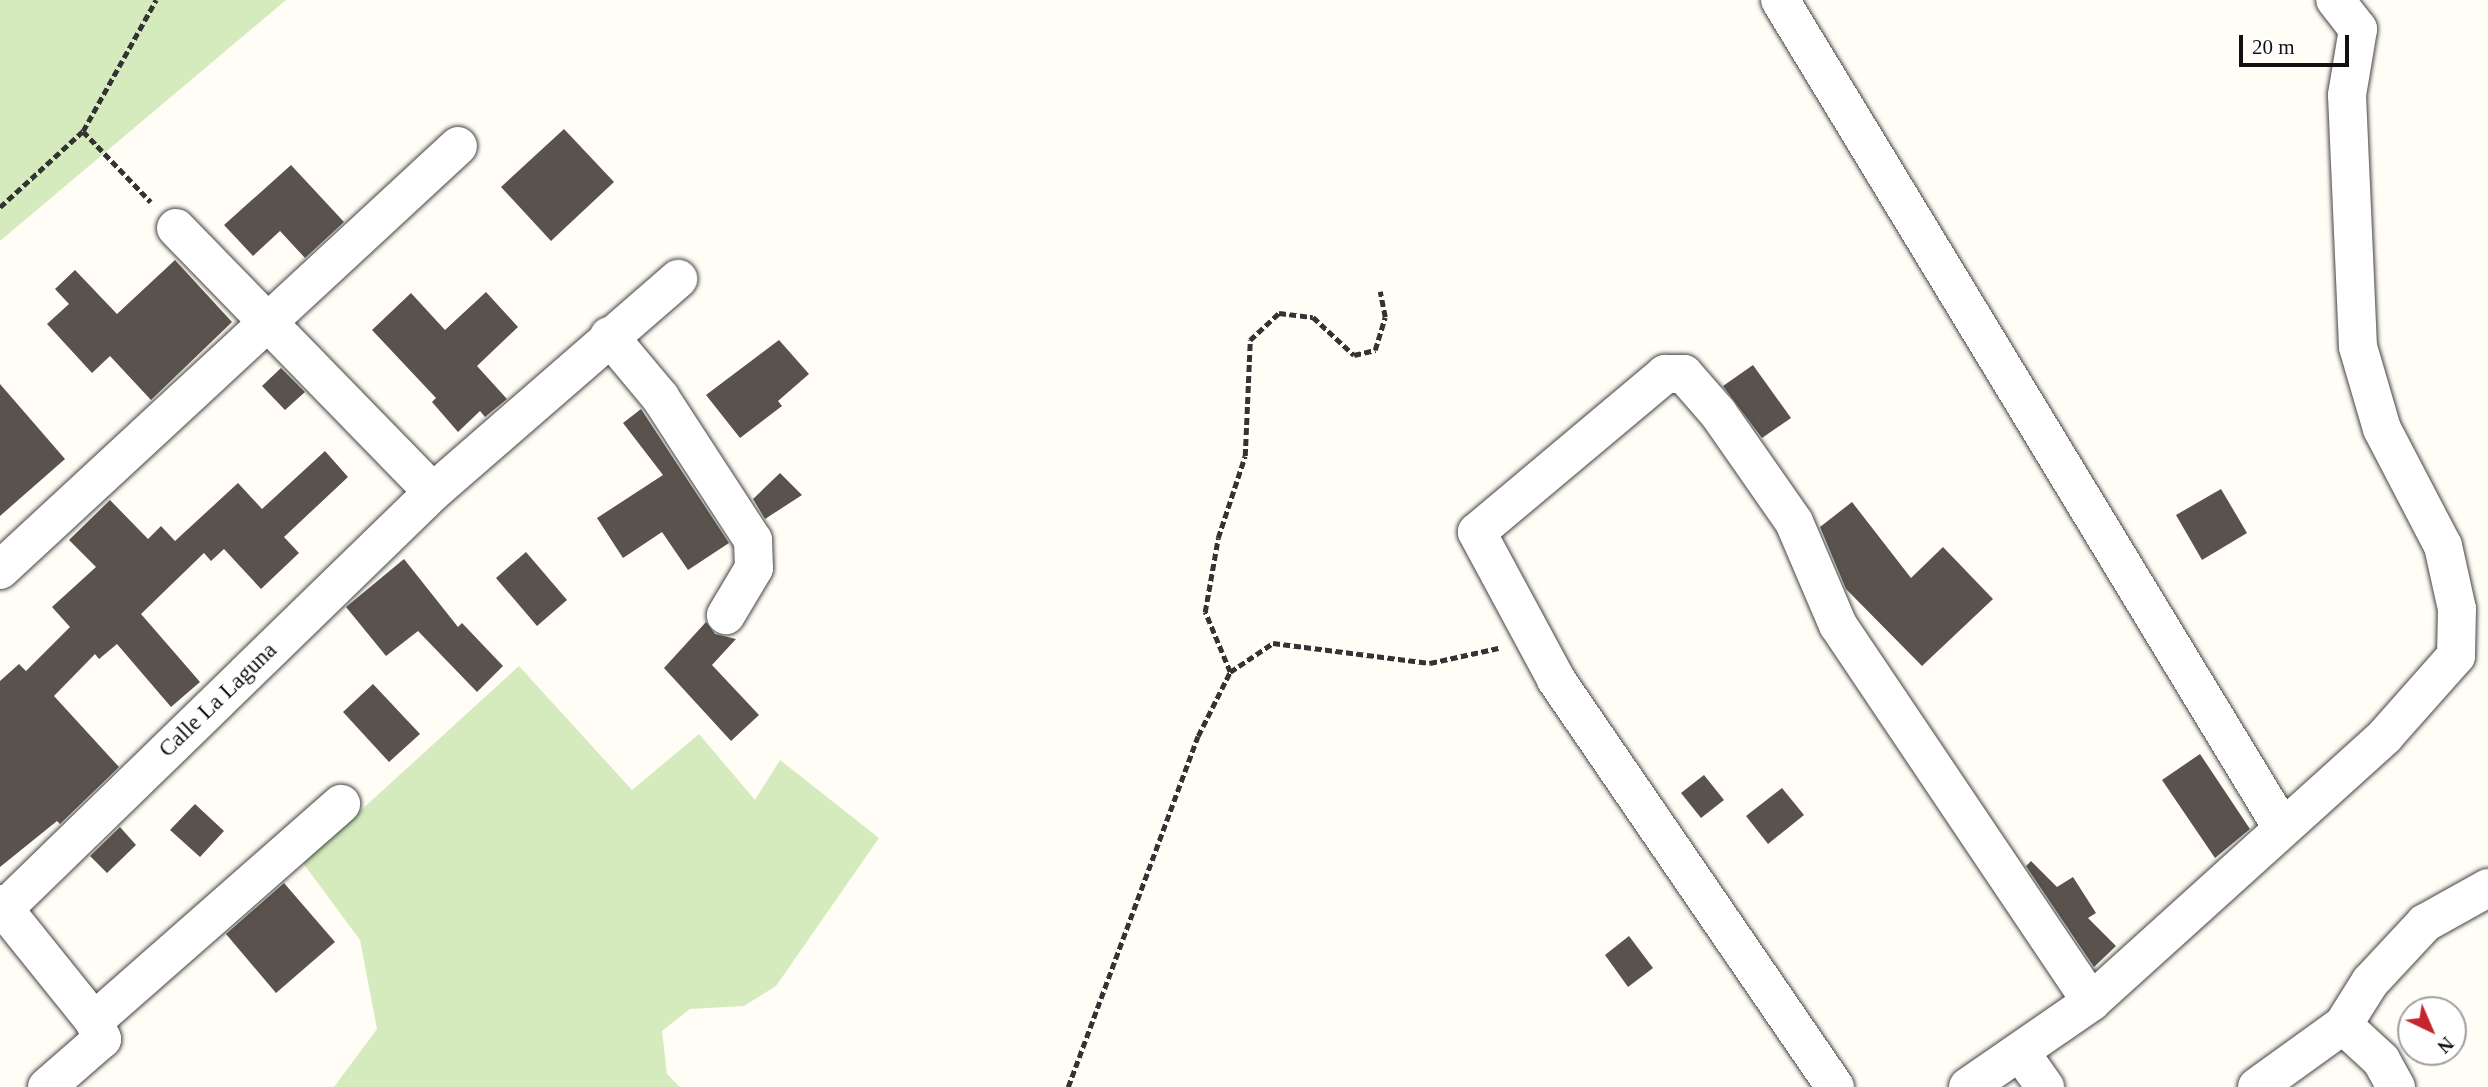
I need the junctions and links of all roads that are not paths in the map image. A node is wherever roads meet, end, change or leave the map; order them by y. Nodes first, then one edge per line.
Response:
1 (1780, 0) edge
2 (2335, 0) edge
3 (458, 146) dead end
4 (176, 228) road end
5 (678, 279) dead end
6 (267, 320) junction
7 (609, 336) junction
8 (433, 492) junction
9 (0, 570) edge
10 (726, 615) dead end
11 (341, 804) dead end
12 (2281, 826) junction
13 (2488, 888) edge
14 (2, 906) edge
15 (2091, 1002) junction
16 (94, 1021) junction
17 (2343, 1025) junction
18 (2021, 1053) junction
19 (47, 1087) edge
20 (1835, 1087) edge
21 (1968, 1087) edge
22 (2045, 1087) edge
23 (2257, 1087) edge
24 (2396, 1087) edge

1 - 12 street
2 - 12 street
3 - 6 street
4 - 6 street
5 - 7 street, Calle La Laguna
6 - 8 street
6 - 9 street
7 - 8 street, Calle La Laguna
7 - 10 street
8 - 14 street, Calle La Laguna
11 - 16 street
12 - 15 street
13 - 17 street
14 - 16 street, Calle La Laguna
15 - 18 street
15 - 20 street
16 - 19 street
17 - 23 street
17 - 24 street
18 - 21 street
18 - 22 street

